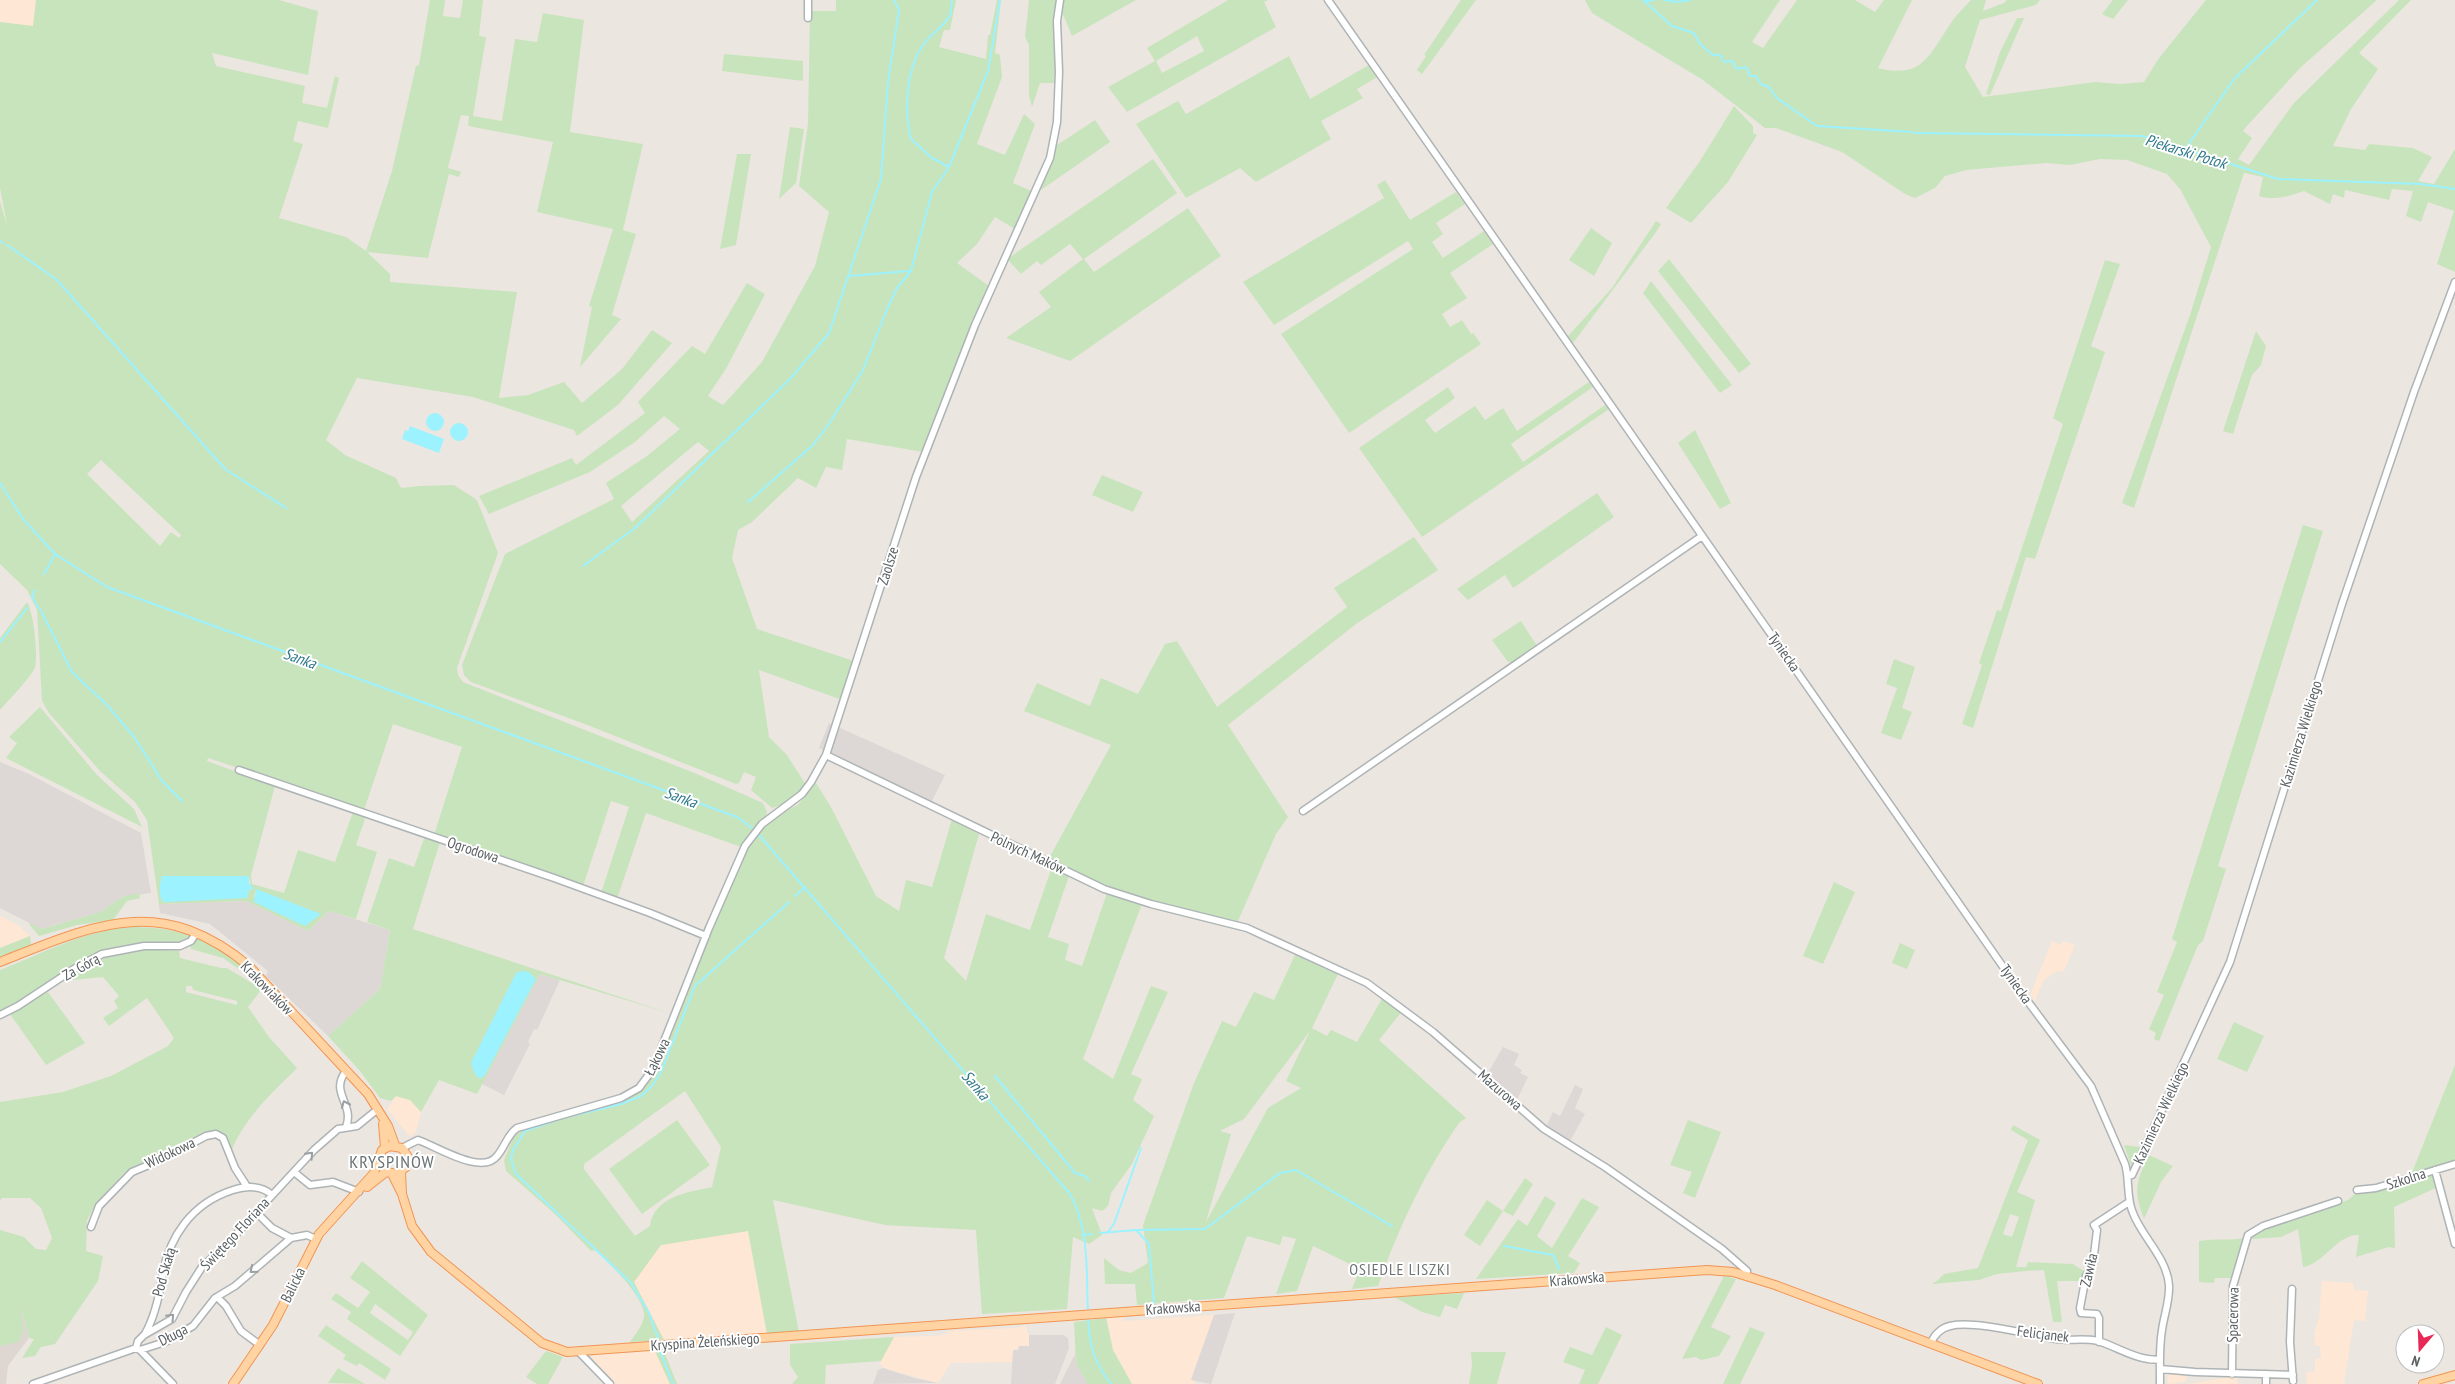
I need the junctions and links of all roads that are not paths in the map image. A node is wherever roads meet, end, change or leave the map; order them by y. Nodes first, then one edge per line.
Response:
1 (808, 0) edge
2 (1060, 0) edge
3 (1328, 0) edge
4 (808, 18) dead end
5 (2455, 282) edge
6 (1702, 536) junction
7 (826, 755) junction
8 (238, 770) dead end
9 (793, 802) joint
10 (1303, 811) dead end
11 (1240, 926) joint
12 (196, 933) junction
13 (706, 936) junction
14 (0, 962) edge
15 (0, 1015) edge
16 (346, 1071) junction
17 (378, 1109) junction
18 (383, 1118) junction
19 (346, 1127) junction
20 (412, 1144) junction
21 (385, 1147) junction
22 (398, 1147) junction
23 (408, 1157) junction
24 (378, 1162) junction
25 (2455, 1164) edge
26 (2435, 1170) junction
27 (294, 1172) junction
28 (401, 1172) junction
29 (389, 1173) junction
30 (2129, 1176) junction
31 (246, 1185) junction
32 (2357, 1190) dead end
33 (359, 1192) junction
34 (402, 1194) junction
35 (272, 1195) junction
36 (2338, 1201) dead end
37 (2129, 1202) junction
38 (257, 1213) junction
39 (92, 1227) dead end
40 (291, 1238) junction
41 (316, 1239) junction
42 (2455, 1244) edge
43 (1746, 1275) junction
44 (2292, 1289) dead end
45 (217, 1297) junction
46 (1077, 1315) joint
47 (144, 1335) junction
48 (2099, 1342) junction
49 (1931, 1344) junction
50 (260, 1345) junction
51 (138, 1349) junction
52 (579, 1352) junction
53 (2160, 1360) junction
54 (2160, 1369) junction
55 (2232, 1374) junction
56 (2266, 1374) junction
57 (2455, 1375) edge
58 (2429, 1383) edge
59 (33, 1384) edge
60 (173, 1384) edge
61 (233, 1384) edge
62 (610, 1384) edge
63 (2038, 1384) edge
64 (2160, 1384) edge
65 (2266, 1384) edge

1 - 4 street
2 - 7 street, Zaolsze
3 - 6 street, Tyniecka
5 - 30 street, Kazimierza Wielkiego
6 - 10 street
6 - 30 street, Tyniecka
7 - 9 street, Zaolsze
7 - 11 street, Polnych Maków
8 - 13 street, Ogrodowa
9 - 13 street, Łąkowa
11 - 43 street, Mazurowa
12 - 14 main road, Krakowiaków
12 - 15 street, Za Górą
12 - 16 main road, Krakowiaków
13 - 20 street, Łąkowa
16 - 17 main road, Krakowiaków
19 -> 16 street
17 - 18 main road, Krakowiaków
17 - 19 street, Świętego Floriana
18 - 21 main road, Krakowiaków
18 - 22 main road, Krakowiaków
27 -> 19 street, Świętego Floriana
20 - 22 street, Łąkowa
20 - 23 street
21 - 22 main road
21 - 24 main road
22 - 23 main road
23 - 28 main road
24 - 29 main road
24 - 33 main road, Balicka
25 - 26 street, Szkolna
26 - 32 street, Szkolna
26 - 42 street
27 - 33 street
27 - 35 street, Świętego Floriana
28 - 29 main road
28 - 34 main road, Kryspina Żeleńskiego
29 - 33 main road, Balicka
29 - 34 main road, Kryspina Żeleńskiego
30 - 37 street, Tyniecka
31 - 35 street
31 - 39 street, Widokowa
31 - 47 street, Pod Skałą
33 - 41 main road, Balicka
34 - 52 main road, Kryspina Żeleńskiego
35 - 38 street, Świętego Floriana
36 - 55 street, Spacerowa
37 - 48 street, Zawiła
37 - 53 street, Tyniecka
38 - 40 street
47 -> 38 street, Świętego Floriana
40 - 41 street
40 -> 45 street, Długa
41 - 50 main road, Balicka
43 - 46 main road, Krakowska
43 - 49 main road, Krakowska
44 - 56 street
45 - 50 street
45 - 51 street, Długa
46 - 52 main road, Kryspina Żeleńskiego
47 - 51 street, Świętego Floriana
48 - 49 street, Felicjanek
48 - 53 street, Felicjanek
49 - 63 main road, Krakowska
50 - 61 main road, Balicka
51 - 59 street, Długa
51 - 60 street
52 - 62 street
53 - 54 street, Tyniecka
54 - 55 street
54 - 64 street, Tyniecka
55 - 56 street
56 - 65 street
57 - 58 main road

